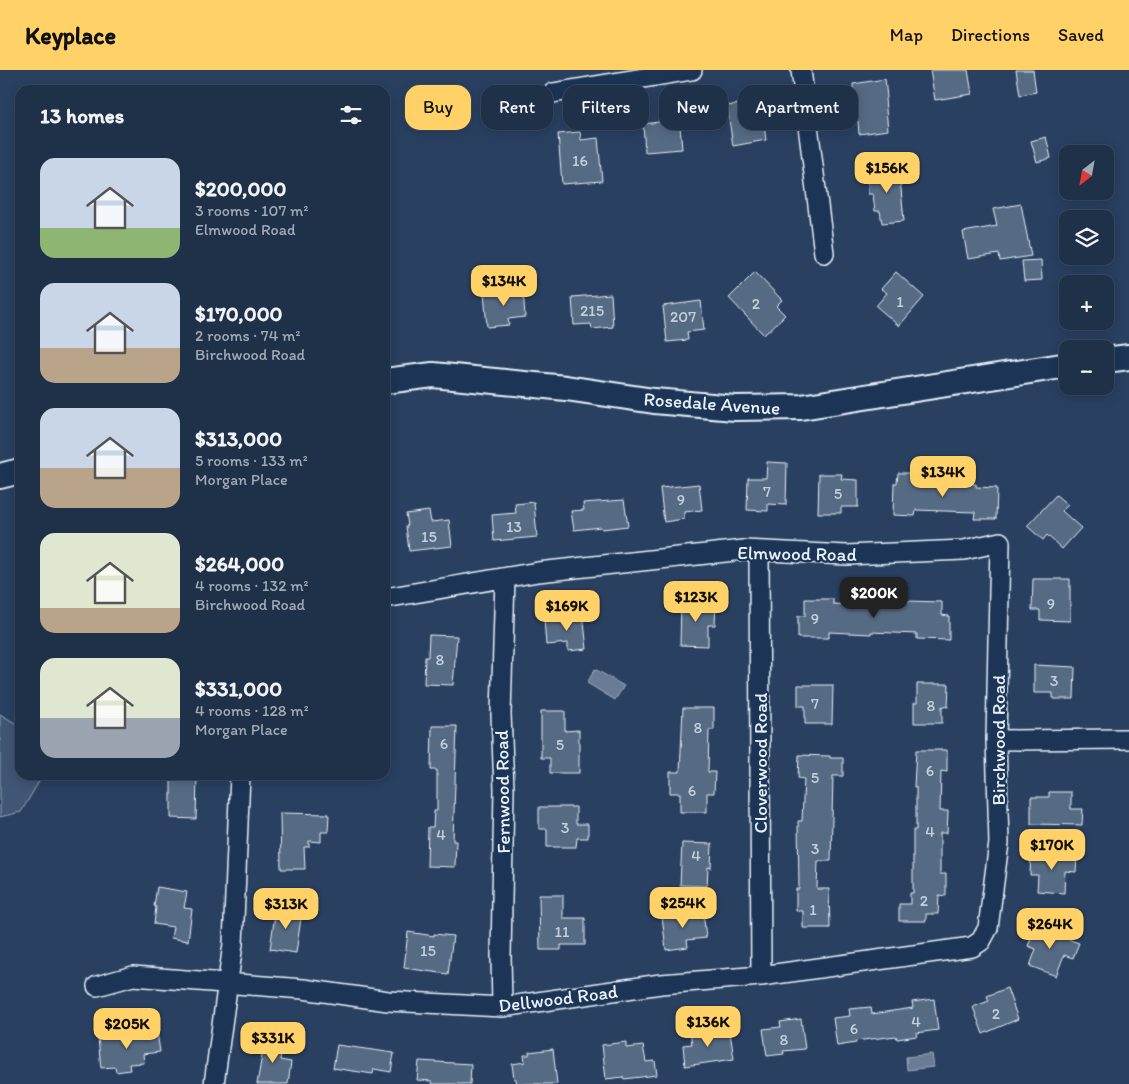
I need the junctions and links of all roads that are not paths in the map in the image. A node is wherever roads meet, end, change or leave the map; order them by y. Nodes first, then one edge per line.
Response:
1 (692, 70) edge
2 (801, 70) edge
3 (553, 93) dead end
4 (824, 253) dead end
5 (1129, 357) edge
6 (1114, 359) edge
7 (1059, 366) edge
8 (390, 380) edge
9 (15, 472) edge
10 (0, 476) edge
11 (1000, 542) joint
12 (759, 551) junction
13 (504, 578) junction
14 (390, 597) edge
15 (1129, 739) edge
16 (996, 740) junction
17 (240, 780) edge
18 (984, 936) joint
19 (761, 976) junction
20 (229, 982) junction
21 (97, 986) dead end
22 (502, 1007) junction
23 (214, 1084) edge

1 - 3 street
2 - 4 street
5 - 6 street
7 - 8 street, Rosedale Avenue
9 - 10 street
11 - 12 street, Elmwood Road
11 - 16 street, Birchwood Road
12 - 13 street, Elmwood Road
12 - 19 street, Cloverwood Road
13 - 14 street, Elmwood Road
13 - 22 street, Fernwood Road
15 - 16 street
16 - 18 street, Birchwood Road
17 - 20 street
18 - 19 street, Dellwood Road
19 - 22 street, Dellwood Road
20 - 21 street, Dellwood Road
20 - 22 street, Dellwood Road
20 - 23 street

